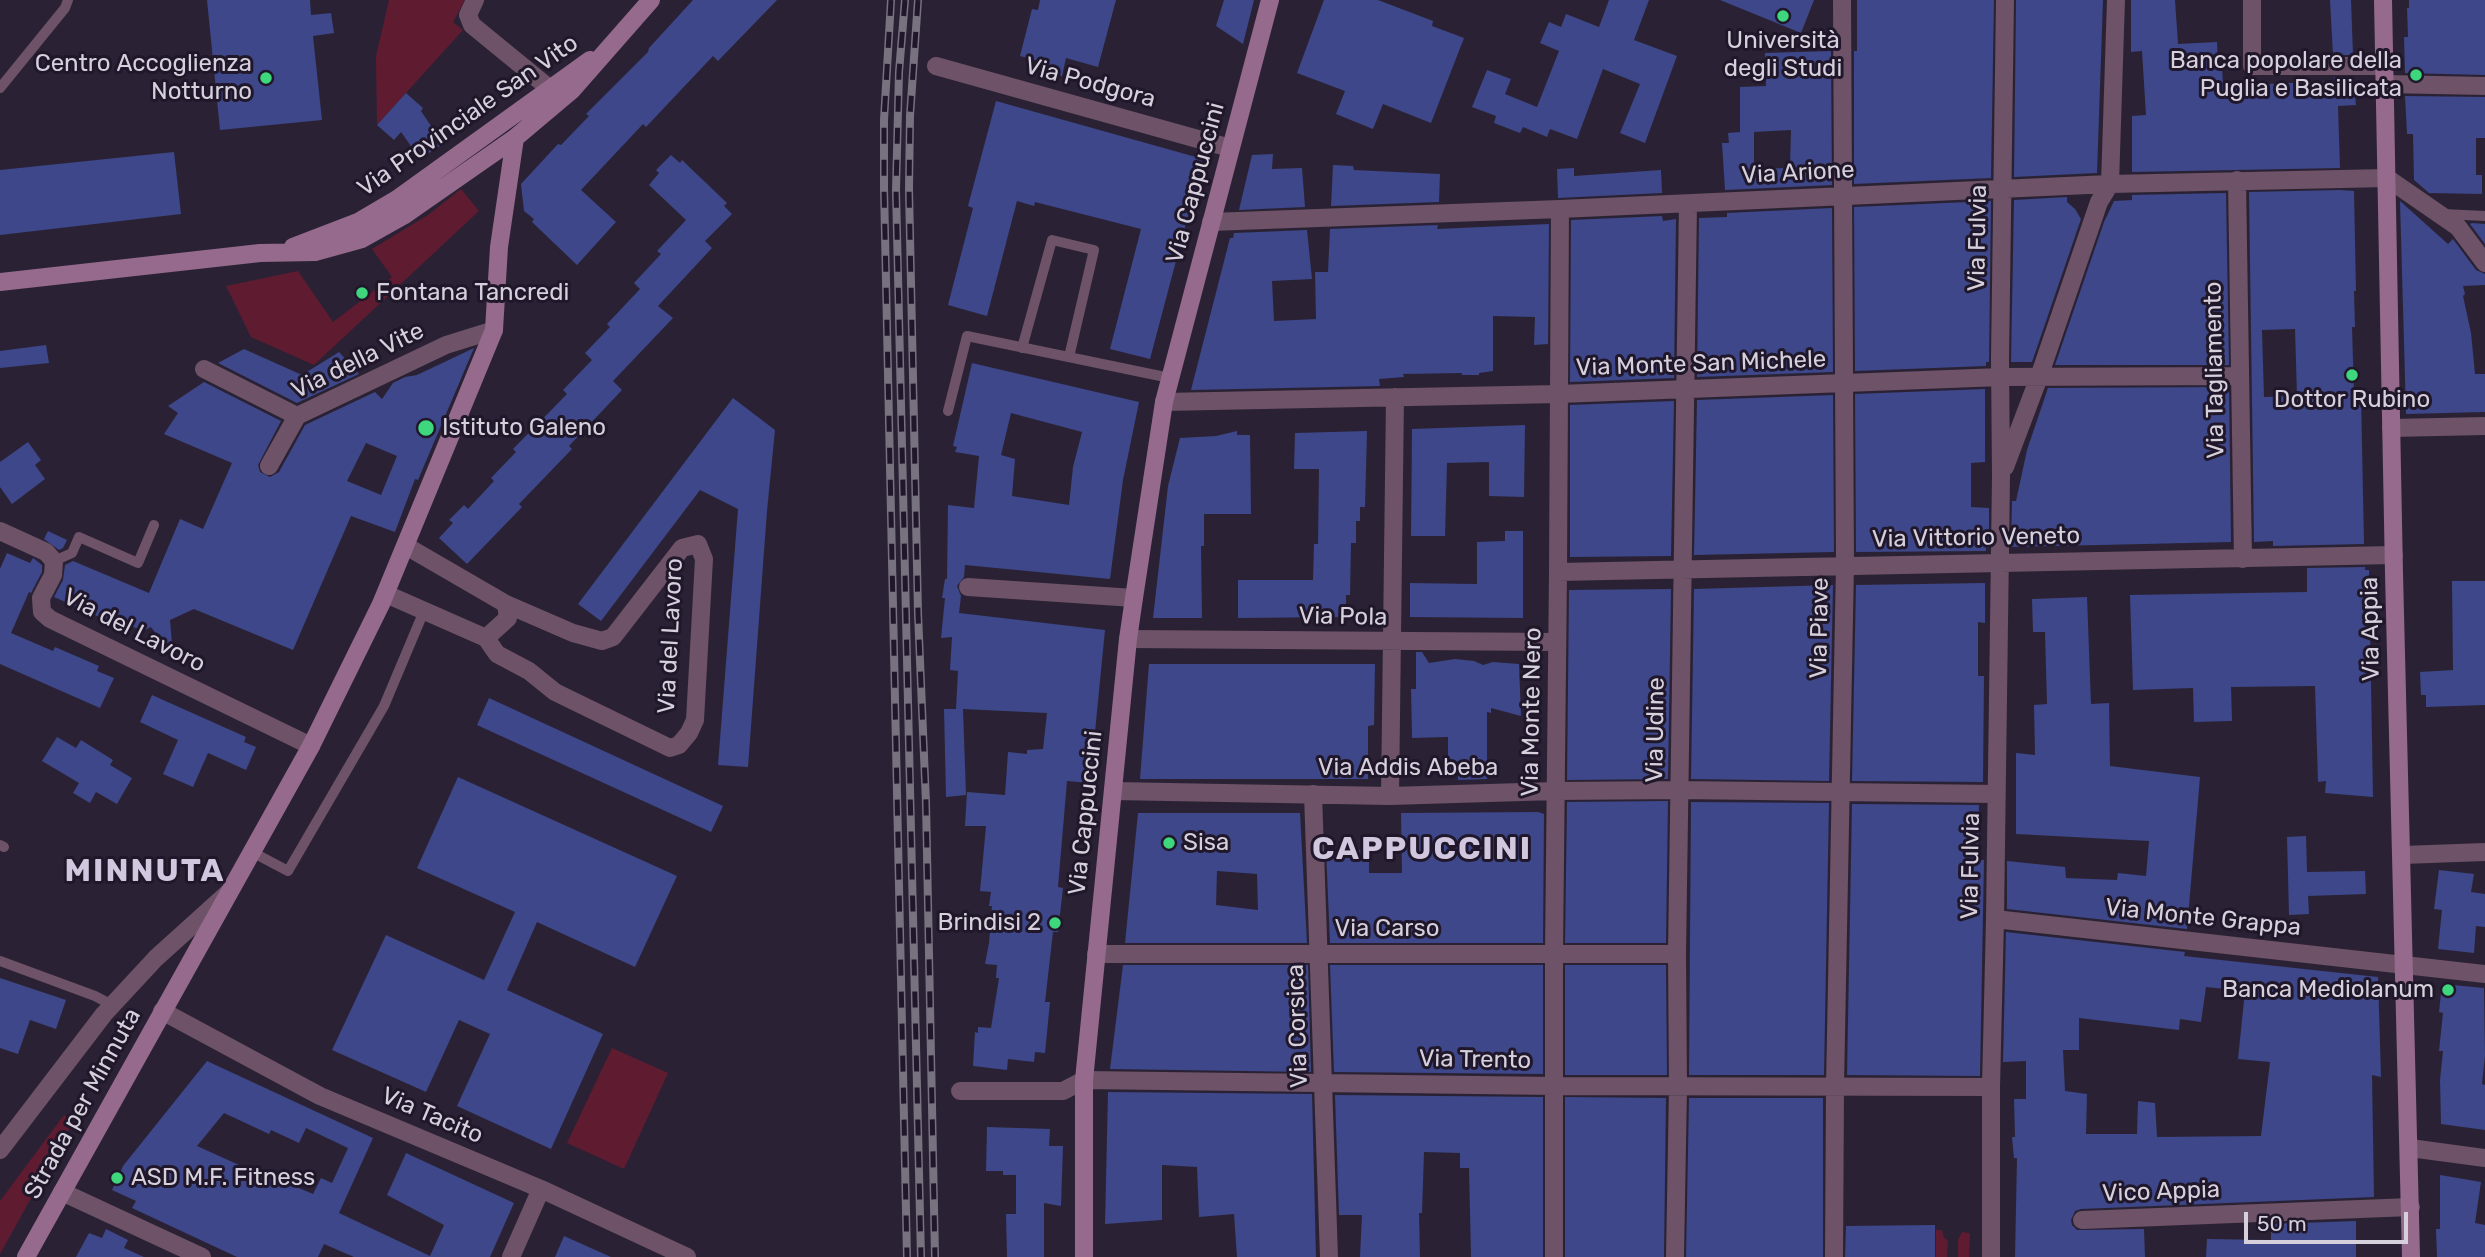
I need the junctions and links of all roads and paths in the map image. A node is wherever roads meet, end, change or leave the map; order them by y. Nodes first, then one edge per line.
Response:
1 (68, 0) edge
2 (475, 0) edge
3 (651, 0) edge
4 (1270, 0) edge
5 (1842, 0) edge
6 (2004, 0) edge
7 (2116, 0) edge
8 (2252, 0) edge
9 (2384, 0) edge
10 (606, 50) junction
11 (936, 66) dead end
12 (2384, 75) junction
13 (2485, 86) edge
14 (0, 88) edge
15 (549, 88) junction
16 (516, 138) junction
17 (1230, 148) junction
18 (2387, 178) junction
19 (2237, 180) junction
20 (2110, 184) junction
21 (2003, 189) junction
22 (1842, 195) junction
23 (1688, 204) junction
24 (1560, 209) junction
25 (2440, 214) junction
26 (2485, 216) edge
27 (1211, 222) junction
28 (279, 253) junction
29 (2485, 263) edge
30 (0, 282) edge
31 (494, 330) junction
32 (1023, 348) junction
33 (1069, 357) junction
34 (204, 369) dead end
35 (2240, 376) junction
36 (2001, 377) junction
37 (2039, 377) junction
38 (1170, 378) junction
39 (1844, 383) junction
40 (1685, 389) junction
41 (1559, 394) junction
42 (1395, 397) junction
43 (1164, 402) junction
44 (948, 411) dead end
45 (297, 416) junction
46 (2485, 426) edge
47 (2392, 428) junction
48 (269, 466) dead end
49 (2001, 477) junction
50 (154, 525) dead end
51 (0, 531) edge
52 (405, 546) junction
53 (2394, 555) junction
54 (2243, 559) junction
55 (54, 561) junction
56 (1999, 562) junction
57 (1845, 564) junction
58 (1682, 570) junction
59 (1558, 572) junction
60 (968, 587) dead end
61 (386, 594) junction
62 (1134, 598) junction
63 (506, 604) junction
64 (424, 611) junction
65 (486, 638) junction
66 (1128, 639) junction
67 (1392, 642) junction
68 (1557, 642) junction
69 (311, 746) junction
70 (1680, 790) junction
71 (1113, 791) junction
72 (1555, 791) junction
73 (1841, 793) junction
74 (1314, 794) junction
75 (1996, 794) junction
76 (1390, 796) junction
77 (252, 852) junction
78 (2485, 852) edge
79 (2402, 855) junction
80 (231, 890) junction
81 (1995, 919) junction
82 (1319, 953) junction
83 (1096, 954) junction
84 (1554, 954) junction
85 (1677, 954) junction
86 (0, 961) edge
87 (2405, 966) junction
88 (2485, 974) edge
89 (112, 1005) junction
90 (162, 1011) junction
91 (1084, 1080) junction
92 (1325, 1082) junction
93 (1555, 1086) junction
94 (1678, 1087) junction
95 (1835, 1087) junction
96 (1991, 1087) junction
97 (960, 1091) dead end
98 (2410, 1149) junction
99 (0, 1150) edge
100 (2485, 1158) edge
101 (541, 1189) junction
102 (62, 1192) junction
103 (2410, 1207) junction
104 (2082, 1220) dead end
105 (26, 1257) edge
106 (202, 1257) edge
107 (511, 1257) edge
108 (687, 1257) edge
109 (1084, 1257) edge
110 (1329, 1257) edge
111 (1554, 1257) edge
112 (1675, 1257) edge
113 (1834, 1257) edge
114 (1991, 1257) edge
115 (2411, 1257) edge

1 - 14 lane
2 - 15 street
3 - 10 street, Via Provinciale San Vito
4 - 17 street, Via Cappuccini
5 - 22 street, Via Piave
6 - 21 street, Via Fulvia
7 - 20 street
8 - 12 street
9 - 12 street, Via Appia
10 - 15 street, Via Provinciale San Vito
10 - 16 street, Via Provinciale San Vito
11 - 17 street, Via Podgora
12 - 13 street
12 - 18 street, Via Appia
15 - 28 street, Via Provinciale San Vito
16 - 28 street, Via Provinciale San Vito
16 - 31 street
17 - 27 street, Via Cappuccini
18 - 19 street, Via Arione
18 - 25 street
18 - 47 street, Via Appia
19 - 20 street, Via Arione
19 - 35 street, Via Tagliamento
20 - 21 street, Via Arione
20 - 37 street, Via Fulvia
21 - 22 street, Via Arione
21 - 36 street, Via Fulvia
22 - 23 street, Via Arione
22 - 39 street, Via Piave
23 - 24 street, Via Arione
23 - 40 street, Via Udine
24 - 27 street, Via Arione
24 - 41 street, Via Monte Nero
25 - 26 lane
25 - 29 street
27 - 38 street, Via Cappuccini
28 - 30 street, Via Provinciale San Vito
31 - 45 street, Via della Vite
31 - 52 street
32 - 33 lane
32 - 33 lane
32 - 44 lane
33 - 38 lane
34 - 45 street
35 - 37 street, Via Monte San Michele
35 - 54 street, Via Tagliamento
36 - 37 street, Via Monte San Michele
36 - 39 street, Via Monte San Michele
36 - 49 street, Via Fulvia
37 - 49 street, Via Fulvia
38 - 43 street, Via Cappuccini
39 - 40 street, Via Monte San Michele
39 - 57 street, Via Piave
40 - 41 street, Via Monte San Michele
40 - 58 street, Via Udine
41 - 42 street, Via Monte San Michele
41 - 59 street, Via Monte Nero
42 - 43 street, Via Monte San Michele
42 - 67 street
43 - 62 street, Via Cappuccini
45 - 48 street, Via della Vite
46 - 47 street
47 - 53 street, Via Appia
49 - 56 street, Via Fulvia
50 - 55 lane
51 - 55 street, Via del Lavoro
52 - 61 street
52 - 63 street, Via del Lavoro
53 - 54 street, Via Vittorio Veneto
53 - 79 street, Via Appia
54 - 56 street, Via Vittorio Veneto
55 - 69 street, Via del Lavoro
56 - 57 street, Via Vittorio Veneto
56 - 75 street, Via Fulvia
57 - 58 street, Via Vittorio Veneto
57 - 73 street, Via Piave
58 - 59 street, Via Vittorio Veneto
58 - 70 street, Via Udine
59 - 68 street, Via Monte Nero
60 - 62 street
61 - 64 street, Via del Lavoro
61 - 69 street
62 - 66 street, Via Cappuccini
63 - 65 street
63 - 65 street, Via del Lavoro
64 - 65 street, Via del Lavoro
64 - 77 lane
66 - 67 street, Via Pola
66 - 71 street, Via Cappuccini
67 - 68 street, Via Pola
67 - 76 street
68 - 72 street, Via Monte Nero
69 - 77 street
70 - 72 street, Via Addis Abeba
70 - 73 street, Via Addis Abeba
70 - 85 street, Via Udine
71 - 74 street, Via Addis Abeba
71 - 83 street, Via Cappuccini
72 - 76 street, Via Addis Abeba
72 - 84 street, Via Monte Nero
73 - 75 street, Via Addis Abeba
73 - 95 street, Via Piave
74 - 76 street, Via Addis Abeba
74 - 82 street, Via Corsica
75 - 81 street, Via Fulvia
77 - 80 street
78 - 79 street
79 - 87 street, Via Appia
80 - 89 street
80 - 90 street
81 - 87 street, Via Monte Grappa
81 - 96 street, Via Fulvia
82 - 83 street, Via Carso
82 - 84 street, Via Carso
82 - 92 street, Via Corsica
83 - 91 street, Via Cappuccini
84 - 85 street, Via Carso
84 - 93 street, Via Monte Nero
85 - 94 street, Via Udine
86 - 89 lane
87 - 88 street, Via Monte Grappa
87 - 98 street, Via Appia
89 - 99 street
90 - 101 street, Via Tacito
90 - 102 street, Strada per Minnuta
91 - 92 street, Via Trento
91 - 97 street, Via Trento
91 - 109 street, Via Cappuccini
92 - 93 street, Via Trento
92 - 110 street, Via Corsica
93 - 94 street, Via Trento
93 - 111 street, Via Monte Nero
94 - 95 street, Via Trento
94 - 112 street, Via Udine
95 - 96 street, Via Trento
95 - 113 street, Via Piave
96 - 114 street, Via Fulvia
98 - 100 street
98 - 103 street, Via Appia
101 - 107 street
101 - 108 street, Via Tacito
102 - 105 street, Strada per Minnuta
102 - 106 street
103 - 104 street, Vico Appia
103 - 115 street, Via Appia

